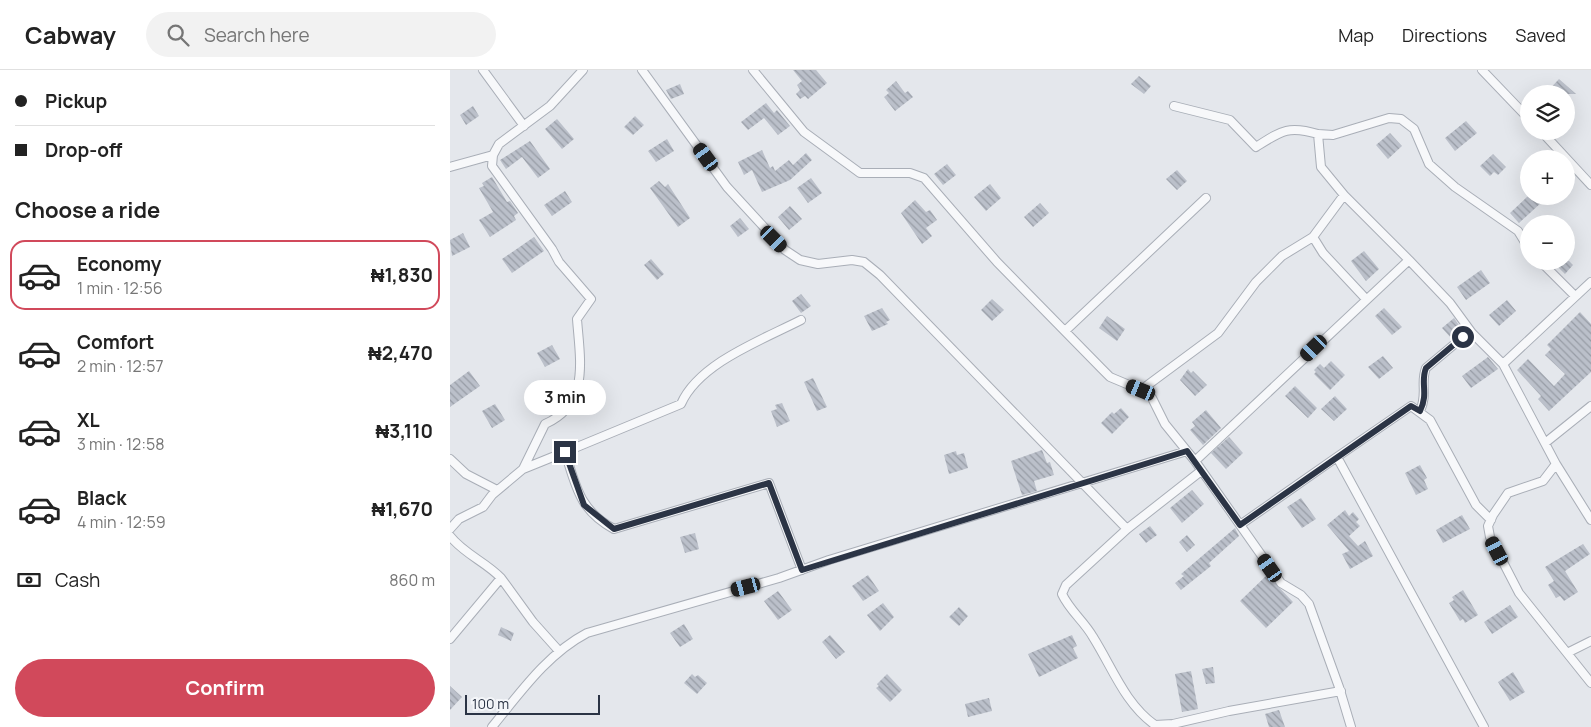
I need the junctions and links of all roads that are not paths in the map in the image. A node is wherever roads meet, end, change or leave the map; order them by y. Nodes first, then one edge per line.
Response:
1 (483, 70) edge
2 (583, 70) edge
3 (642, 70) edge
4 (753, 70) edge
5 (1482, 70) edge
6 (1174, 106) dead end
7 (1520, 110) edge
8 (524, 126) junction
9 (1318, 134) junction
10 (1548, 140) edge
11 (493, 155) junction
12 (450, 167) edge
13 (1591, 185) edge
14 (1344, 195) junction
15 (1206, 198) dead end
16 (1520, 234) edge
17 (1313, 237) junction
18 (1410, 260) junction
19 (1549, 270) edge
20 (1591, 282) edge
21 (1575, 296) junction
22 (1366, 300) junction
23 (801, 320) dead end
24 (1066, 331) junction
25 (1472, 333) junction
26 (1503, 364) junction
27 (1141, 390) junction
28 (1591, 406) edge
29 (1420, 411) junction
30 (1545, 443) junction
31 (1187, 451) junction
32 (565, 452) junction
33 (1337, 457) junction
34 (450, 459) edge
35 (1195, 461) junction
36 (1556, 464) junction
37 (522, 468) junction
38 (1201, 471) junction
39 (1082, 483) junction
40 (497, 490) junction
41 (1490, 520) junction
42 (1591, 520) edge
43 (1240, 525) junction
44 (450, 529) edge
45 (1127, 529) junction
46 (450, 536) edge
47 (802, 570) junction
48 (501, 578) junction
49 (450, 639) edge
50 (1591, 641) edge
51 (559, 651) junction
52 (1567, 653) junction
53 (1591, 683) edge
54 (1340, 691) junction
55 (492, 727) edge
56 (1351, 727) edge
57 (1484, 727) edge

1 - 8 street
2 - 8 street
3 - 39 street
4 - 24 street
5 - 7 street
6 - 9 street
8 - 11 street
9 - 14 street
9 - 16 street
10 - 13 street
11 - 12 street
11 - 37 street
14 - 17 street
14 - 18 street
15 - 24 street
17 - 22 street
17 - 27 street
18 - 22 street
18 - 25 street
19 - 21 street
20 - 21 street
21 - 26 street
22 - 35 street
23 - 32 street
24 - 27 street
25 - 26 street
25 - 29 street
26 - 30 street
27 - 31 street
28 - 30 street
29 - 33 street
29 - 41 street
30 - 36 street
31 - 35 street
31 - 39 street
32 - 37 street
32 - 47 street
33 - 43 street
33 - 57 street
34 - 40 street
35 - 38 street
36 - 41 street
36 - 42 street
37 - 40 street
38 - 43 street
38 - 45 street
39 - 45 street
39 - 47 street
40 - 44 street
41 - 52 street
43 - 54 street
45 - 54 street
46 - 48 street
47 - 51 street
48 - 49 street
48 - 51 street
50 - 52 street
51 - 55 street
52 - 53 street
54 - 56 street

